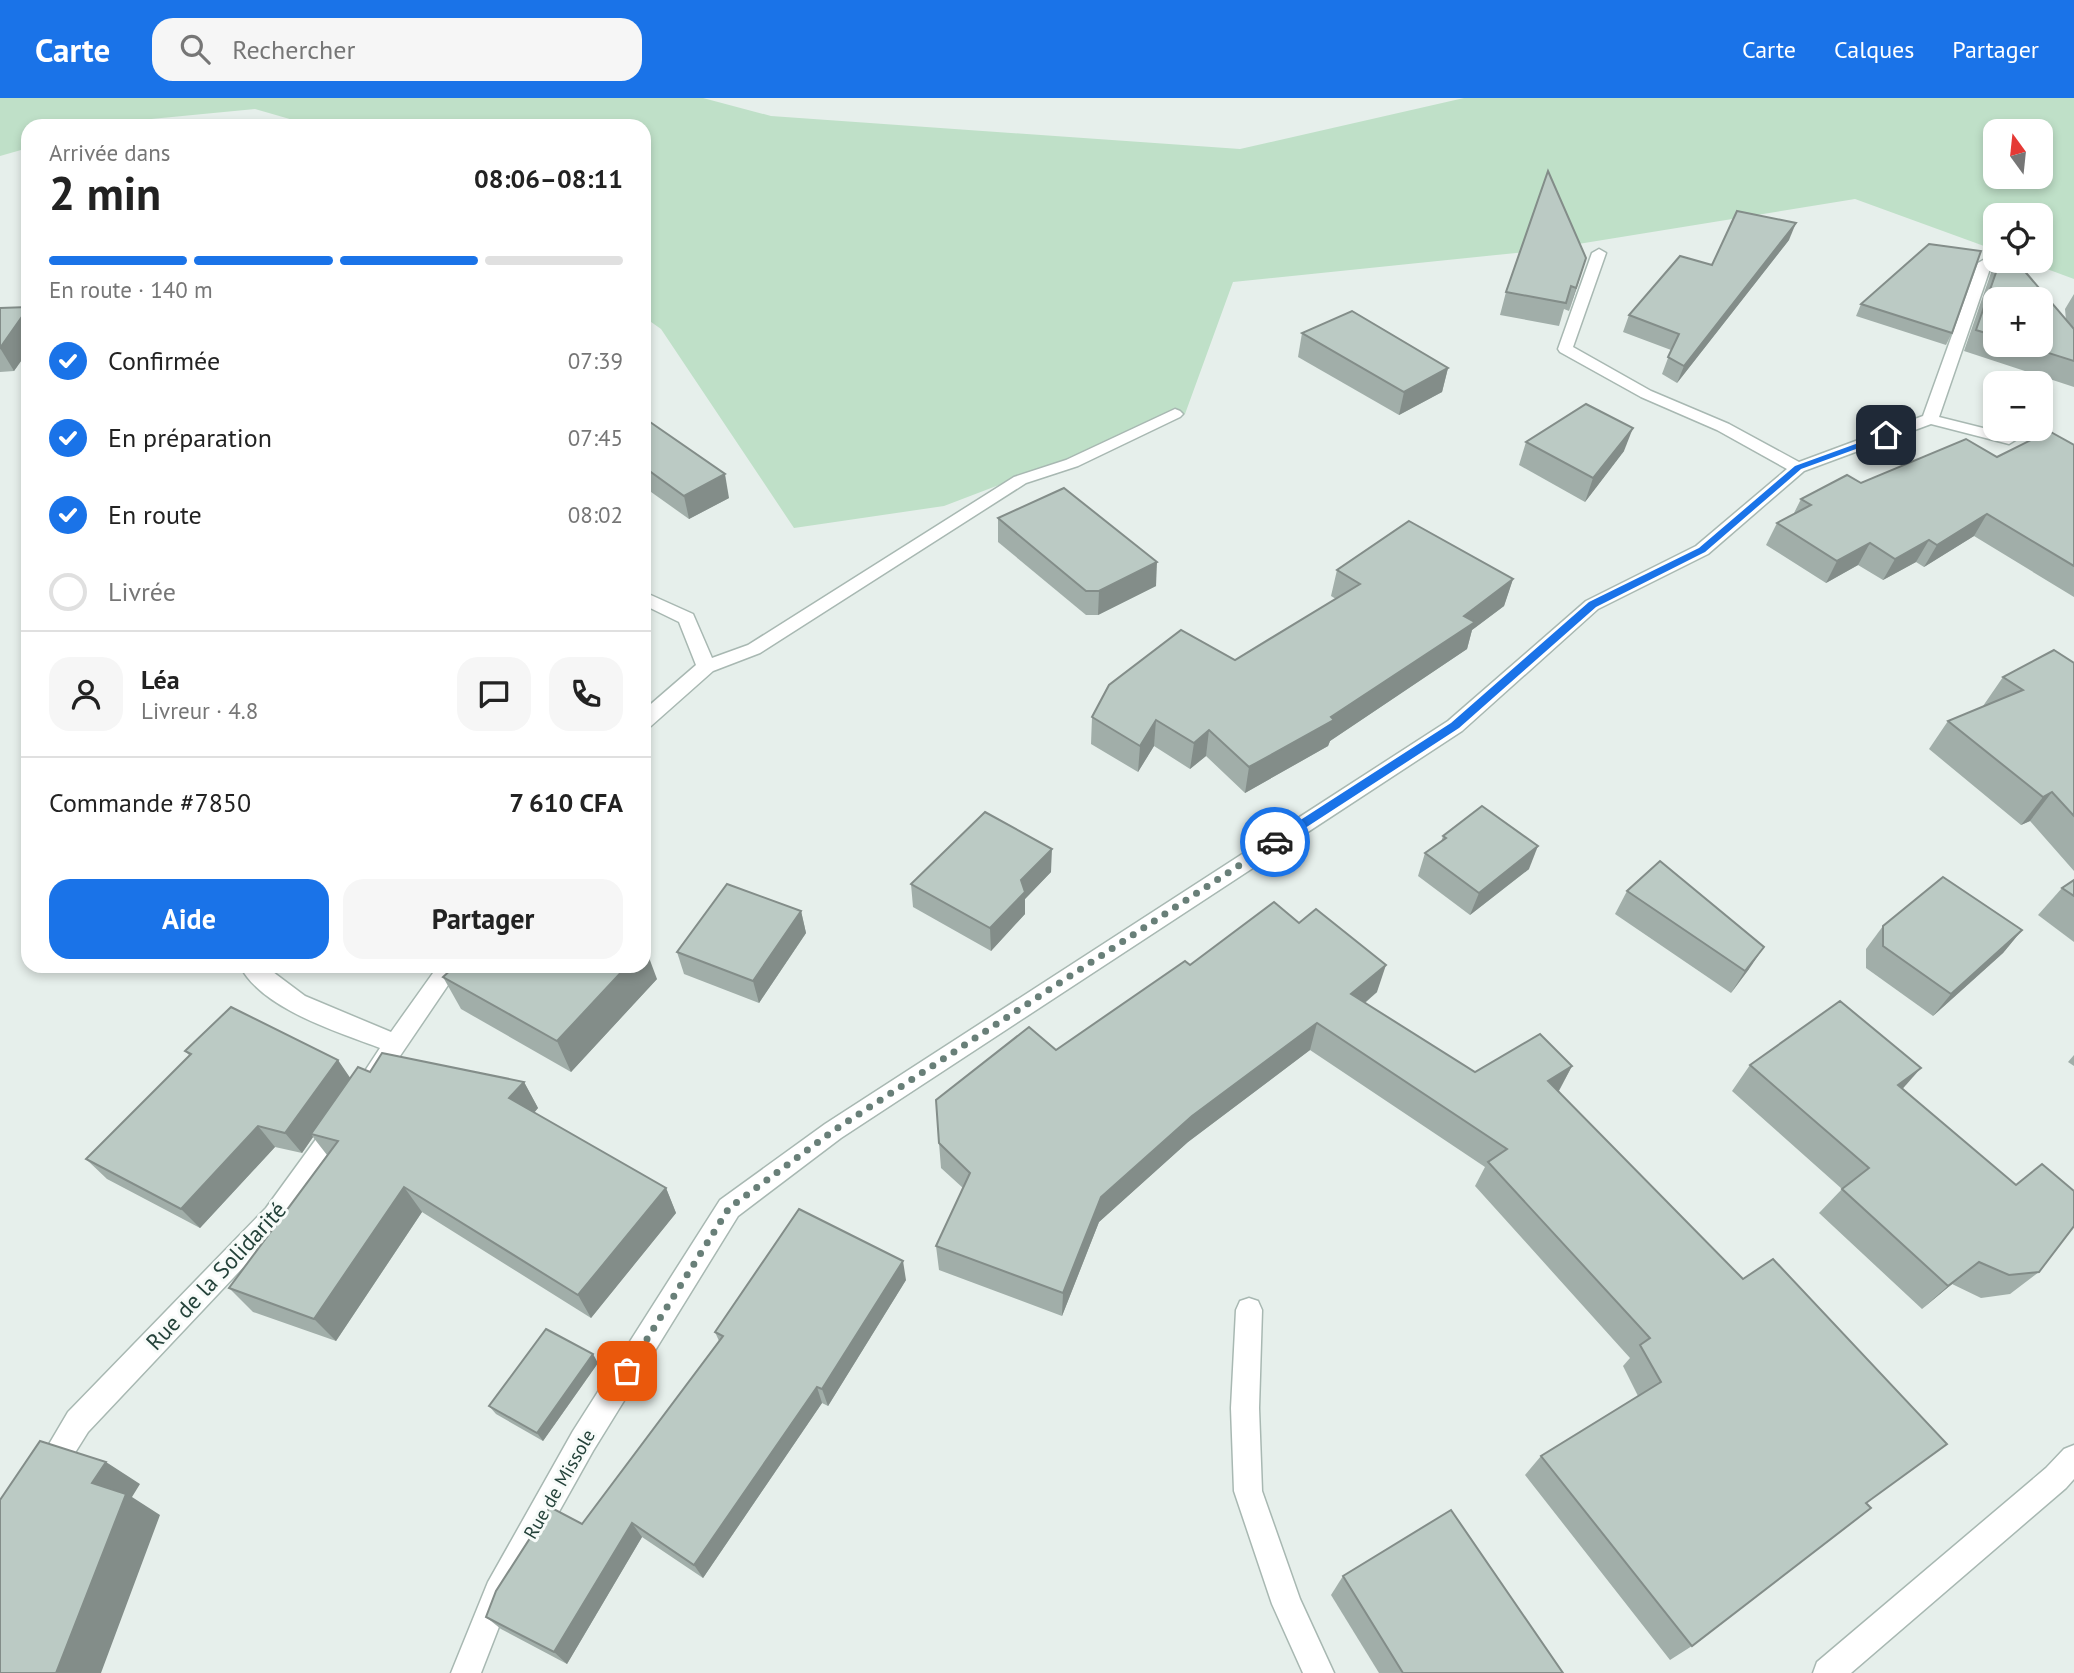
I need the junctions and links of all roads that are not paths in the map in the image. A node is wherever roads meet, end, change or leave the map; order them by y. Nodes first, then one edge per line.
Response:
1 (1599, 253) dead end
2 (1983, 270) edge
3 (1175, 414) dead end
4 (1930, 419) junction
5 (1983, 433) edge
6 (1798, 468) junction
7 (651, 601) edge
8 (706, 667) junction
9 (651, 715) edge
10 (256, 973) edge
11 (445, 973) edge
12 (396, 1044) junction
13 (1249, 1310) dead end
14 (2074, 1459) edge
15 (36, 1489) edge
16 (466, 1673) edge
17 (1319, 1673) edge
18 (1828, 1673) edge

1 - 6 street
2 - 4 street
3 - 8 street
4 - 5 street
4 - 6 street, Rue de Missole
6 - 16 street, Rue de Missole
7 - 8 street
8 - 9 street
10 - 12 street
11 - 12 street, Rue de la Solidarité
12 - 15 street, Rue de la Solidarité
13 - 17 street
14 - 18 street

